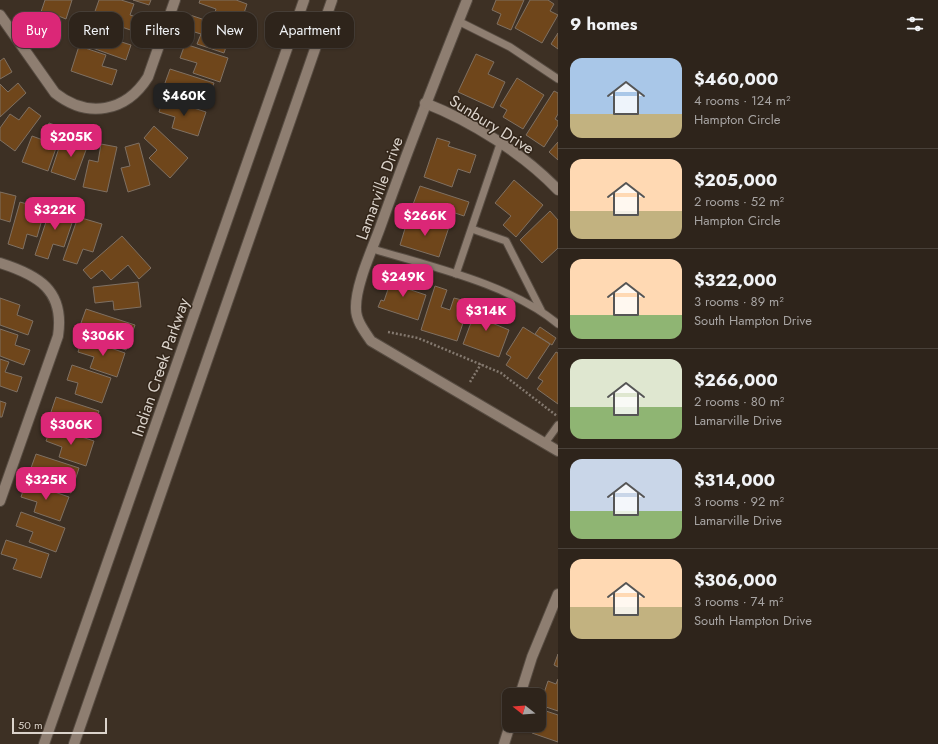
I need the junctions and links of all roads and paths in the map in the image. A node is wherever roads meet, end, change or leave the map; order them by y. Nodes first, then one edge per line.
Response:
1 (175, 0) edge
2 (304, 0) edge
3 (332, 0) edge
4 (466, 0) edge
5 (0, 16) edge
6 (458, 21) junction
7 (558, 79) edge
8 (425, 103) junction
9 (500, 144) junction
10 (558, 190) edge
11 (472, 229) junction
12 (373, 249) junction
13 (0, 263) edge
14 (456, 274) junction
15 (540, 310) junction
16 (558, 324) edge
17 (388, 332) dead end
18 (481, 364) junction
19 (470, 382) dead end
20 (558, 417) edge
21 (558, 425) edge
22 (546, 443) junction
23 (558, 451) edge
24 (0, 501) edge
25 (558, 594) edge
26 (522, 688) edge
27 (508, 732) edge
28 (44, 744) edge
29 (74, 744) edge
30 (504, 744) edge

1 - 5 street
2 - 28 street, Indian Creek Parkway
3 - 29 street
4 - 6 street, Lamarville Drive
6 - 7 lane
6 - 8 street, Lamarville Drive
8 - 9 street, Sunbury Drive
8 - 12 street, Lamarville Drive
9 - 10 street, Sunbury Drive
9 - 11 lane
11 - 14 lane
11 - 15 lane
12 - 14 lane
12 - 22 street, Lamarville Drive
13 - 24 street
14 - 15 lane
15 - 16 lane
17 - 18 path
18 - 19 path
18 - 20 path
21 - 22 lane
22 - 23 street, Lamarville Drive
25 - 26 street
27 - 30 street

